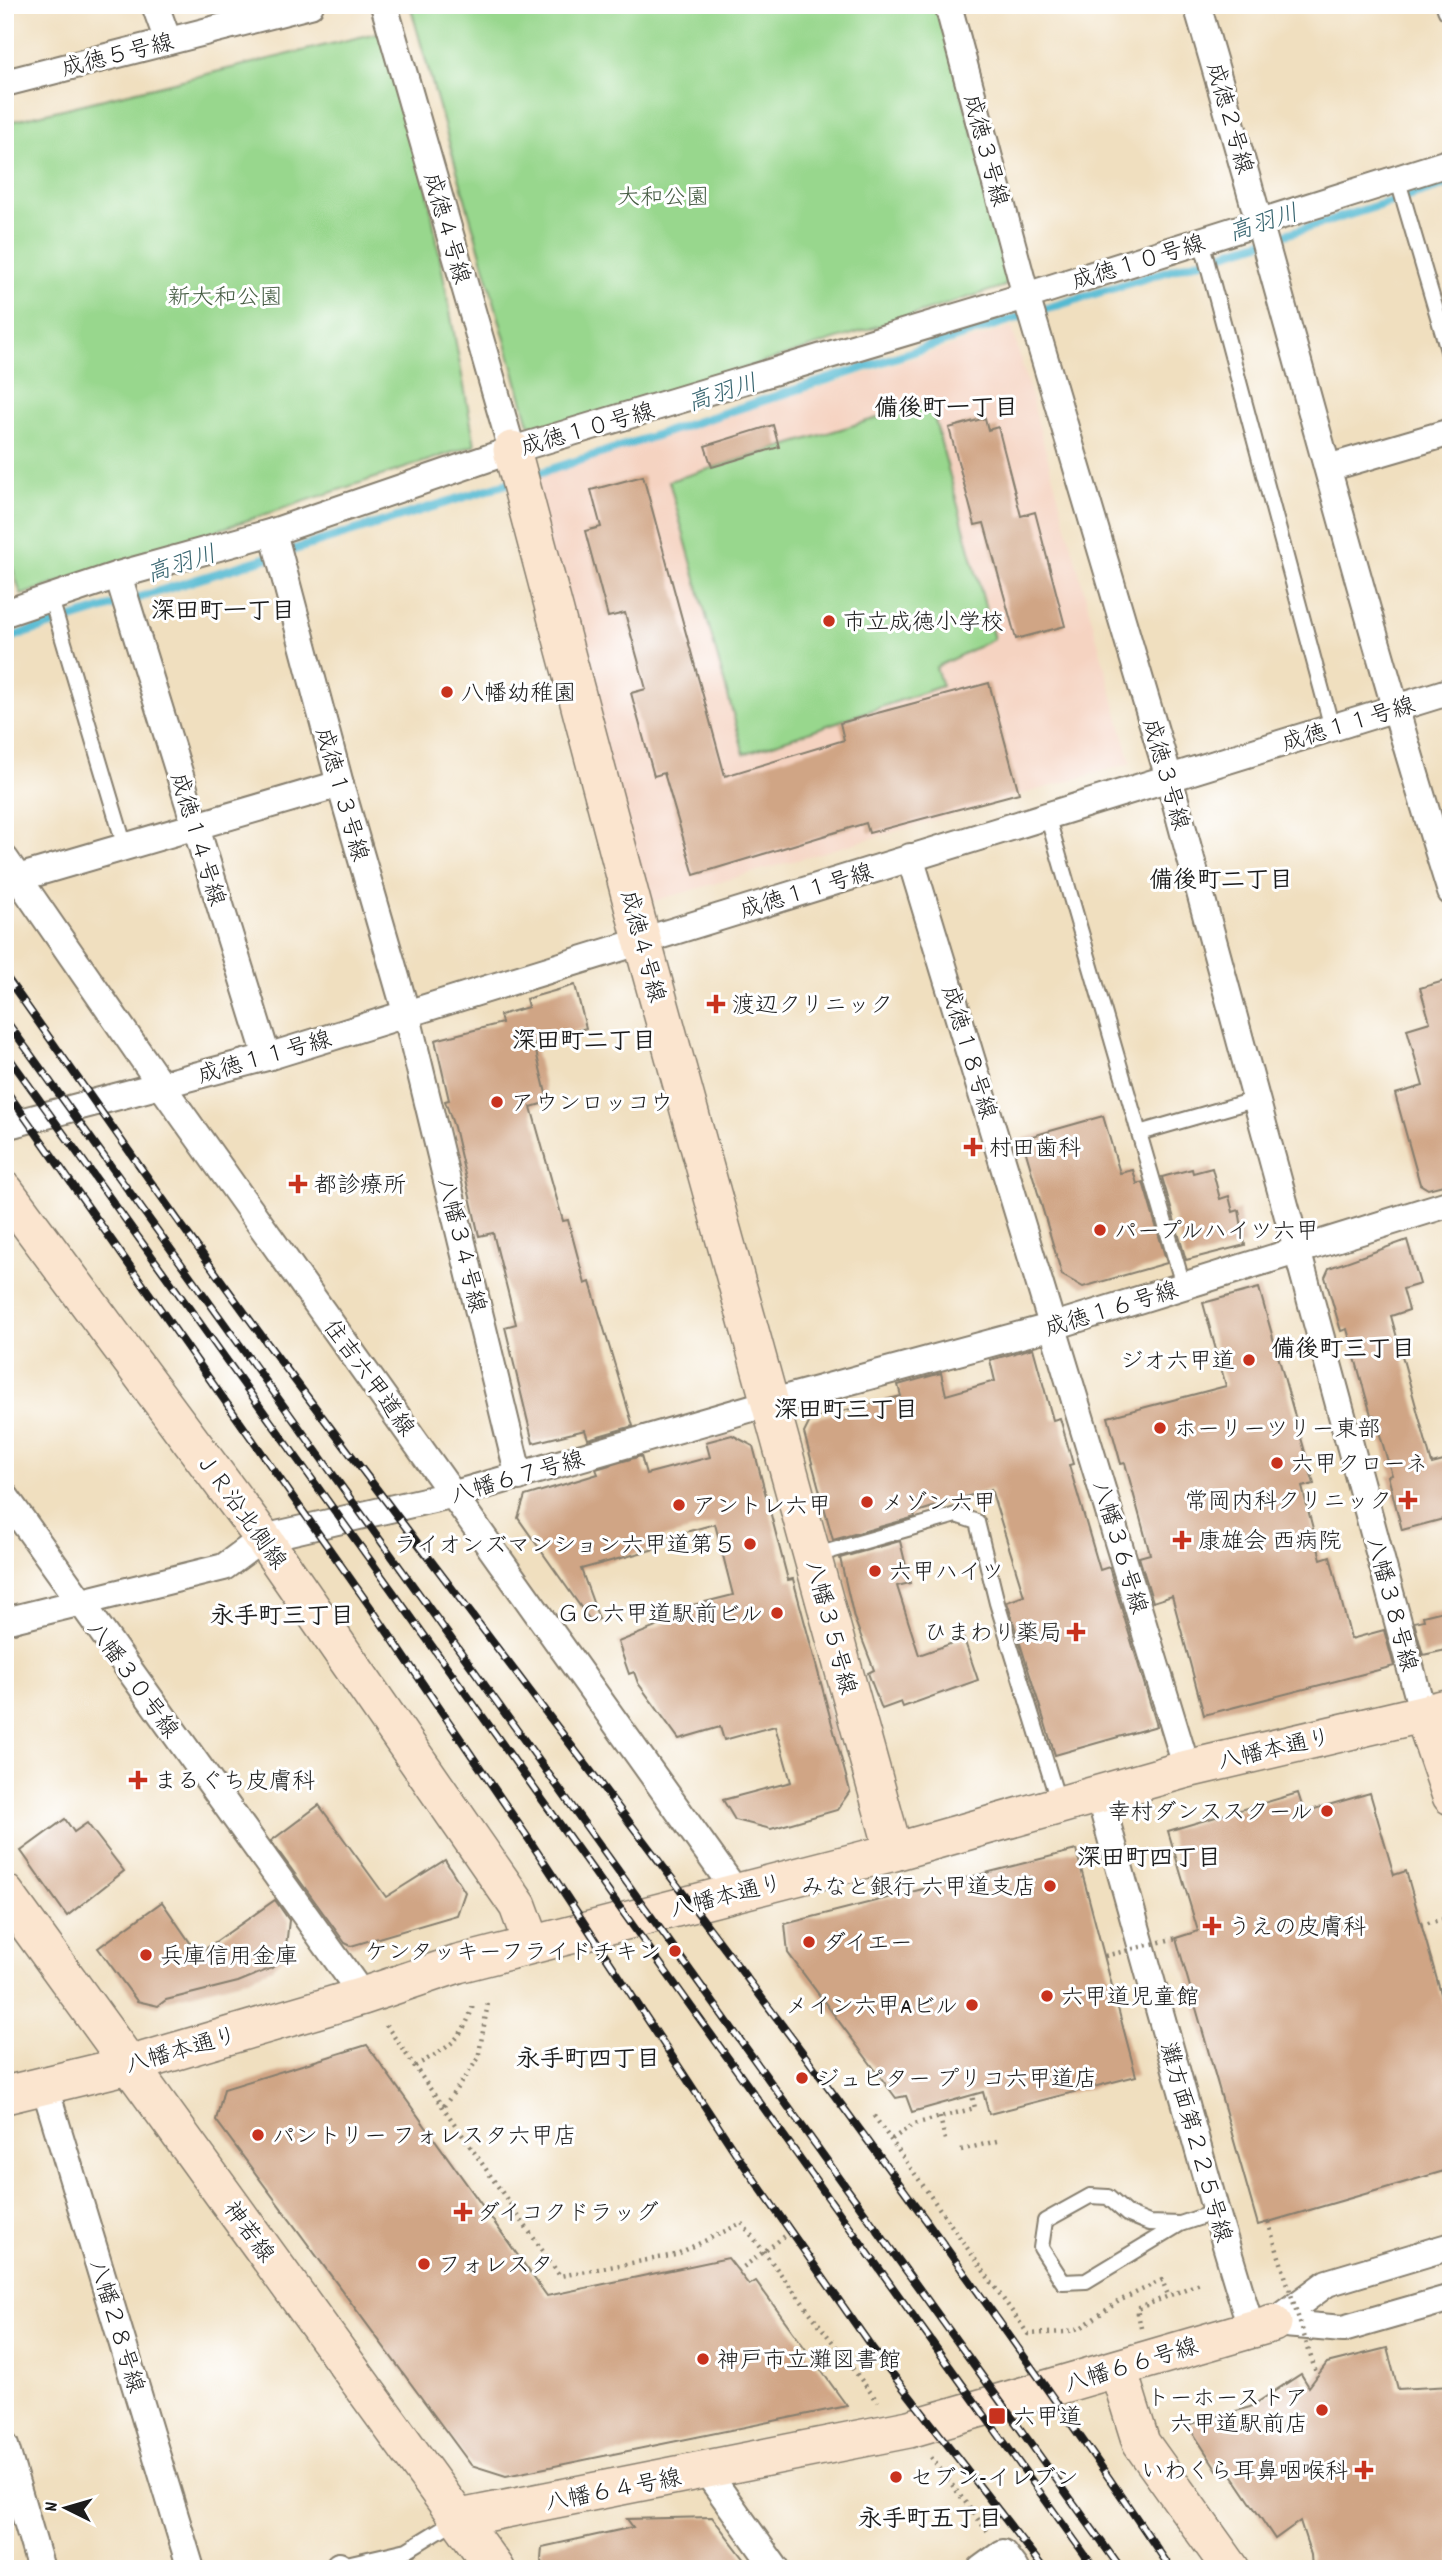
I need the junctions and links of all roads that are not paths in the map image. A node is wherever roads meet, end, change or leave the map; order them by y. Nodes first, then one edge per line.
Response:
1 (155, 5) edge
2 (310, 5) edge
3 (384, 5) edge
4 (948, 5) edge
5 (1197, 5) edge
6 (168, 41) junction
7 (5, 83) edge
8 (1451, 162) edge
9 (1397, 180) junction
10 (1265, 236) junction
11 (1201, 242) junction
12 (1027, 299) junction
13 (1451, 361) edge
14 (1451, 432) edge
15 (1328, 467) junction
16 (516, 468) junction
17 (273, 533) junction
18 (119, 581) junction
19 (53, 604) junction
20 (5, 613) edge
21 (1451, 691) edge
22 (1393, 709) junction
23 (1332, 728) junction
24 (1169, 778) junction
25 (340, 784) junction
26 (1047, 816) junction
27 (195, 826) junction
28 (125, 846) junction
29 (910, 857) junction
30 (12, 868) edge
31 (1451, 892) edge
32 (642, 940) junction
33 (406, 1012) junction
34 (267, 1057) junction
35 (160, 1085) junction
36 (1257, 1099) junction
37 (5, 1126) edge
38 (1139, 1133) junction
39 (5, 1191) edge
40 (1451, 1203) edge
41 (1298, 1248) junction
42 (1183, 1285) junction
43 (1055, 1326) junction
44 (769, 1403) junction
45 (519, 1477) junction
46 (455, 1494) junction
47 (5, 1496) edge
48 (263, 1538) junction
49 (813, 1556) junction
50 (79, 1602) junction
51 (5, 1621) edge
52 (1437, 1711) edge
53 (1187, 1769) junction
54 (1100, 1795) junction
55 (1451, 1796) edge
56 (1060, 1806) junction
57 (894, 1853) junction
58 (5, 1893) edge
59 (737, 1893) junction
60 (532, 1944) junction
61 (363, 1996) junction
62 (129, 2065) junction
63 (44, 2084) junction
64 (5, 2095) edge
65 (1216, 2212) junction
66 (1180, 2224) junction
67 (1451, 2246) edge
68 (1451, 2298) edge
69 (1262, 2325) junction
70 (1118, 2369) junction
71 (896, 2418) joint
72 (5, 2446) edge
73 (706, 2471) junction
74 (460, 2518) junction
75 (1009, 2561) edge
76 (771, 2567) edge
77 (334, 2568) edge
78 (41, 2569) edge
79 (191, 2569) edge
80 (495, 2569) edge
81 (981, 2569) edge
82 (1231, 2569) edge

1 - 6 street
2 - 6 street, 成徳５号線
3 - 16 street, 成徳４号線
4 - 12 street, 成徳３号線
5 - 10 street, 成徳２号線
6 - 7 street, 成徳５号線
8 - 9 street, 成徳１０号線
9 - 10 street, 成徳１０号線
9 - 13 lane
10 - 11 street, 成徳１０号線
10 - 15 street, 成徳２号線
11 - 12 street, 成徳１０号線
11 - 23 lane
12 - 16 street, 成徳１０号線
12 - 24 street, 成徳３号線
14 - 15 street
15 - 22 street, 成徳２号線
16 - 17 street, 成徳１０号線
16 - 32 street, 成徳４号線
17 - 18 street, 成徳１０号線
17 - 25 street, 成徳１３号線
18 - 19 street, 成徳１０号線
18 - 27 street, 成徳１４号線
19 - 20 street, 成徳１０号線
19 - 28 lane
21 - 22 street, 成徳１１号線
22 - 23 street, 成徳１１号線
22 - 31 street, 成徳２号線
23 - 24 street, 成徳１１号線
24 - 26 street, 成徳１１号線
24 - 36 street, 成徳３号線
25 - 27 street
25 - 33 street, 成徳１３号線
26 - 29 street, 成徳１１号線
26 - 38 lane
27 - 28 street
27 - 34 street, 成徳１４号線
28 - 30 street
29 - 32 street, 成徳１１号線
29 - 43 street, 成徳１８号線
30 - 35 street, 住吉六甲道線
32 - 33 street, 成徳１１号線
32 - 44 street, 成徳４号線
33 - 34 street, 成徳１１号線
33 - 45 street, 八幡３４号線
34 - 35 street, 成徳１１号線
35 - 37 street, 成徳１１号線
35 - 46 street, 住吉六甲道線
36 - 38 lane
36 - 41 street, 成徳３号線
38 - 42 lane
39 - 48 street, ＪＲ沿北側線
40 - 41 street, 成徳１６号線
41 - 42 street, 成徳１６号線
41 - 52 street, 八幡３８号線
42 - 43 street, 成徳１６号線
43 - 44 street, 成徳１６号線
43 - 53 street, 八幡３６号線
44 - 45 street, 八幡６７号線
44 - 49 street, 八幡３５号線
45 - 46 street, 八幡６７号線
46 - 48 street, 八幡６７号線
46 - 59 street, 住吉六甲道線
47 - 50 street, 八幡３０号線
48 - 50 street
48 - 60 street, ＪＲ沿北側線
49 - 56 lane
49 - 57 street, 八幡３５号線
50 - 51 street
50 - 61 street, 八幡３０号線
52 - 53 street, 八幡本通り
52 - 55 street, 八幡３８号線
53 - 54 street, 八幡本通り
54 - 56 street, 八幡本通り
54 - 65 street, 灘方面第２２５号線
56 - 57 street, 八幡本通り
57 - 59 street, 八幡本通り
58 - 62 street, 神若線
59 - 60 street, 八幡本通り
60 - 61 street, 八幡本通り
61 - 62 street, 八幡本通り
62 - 63 street, 八幡本通り
62 - 74 street, 神若線
63 - 64 street, 八幡本通り
63 - 79 street, 八幡２８号線
65 - 66 lane
65 - 69 street, 灘方面第２２５号線
66 - 66 lane
67 - 69 street, 八幡６６号線
68 - 69 street, 八幡６６号線
69 - 70 street, 八幡６６号線
70 - 71 street, 八幡６６号線
70 - 82 street
71 - 73 street, 八幡６４号線
72 - 78 street
73 - 74 street, 八幡６４号線
73 - 76 street
74 - 77 lane, 八幡６４号線
74 - 80 street, 神若線
75 - 81 street

